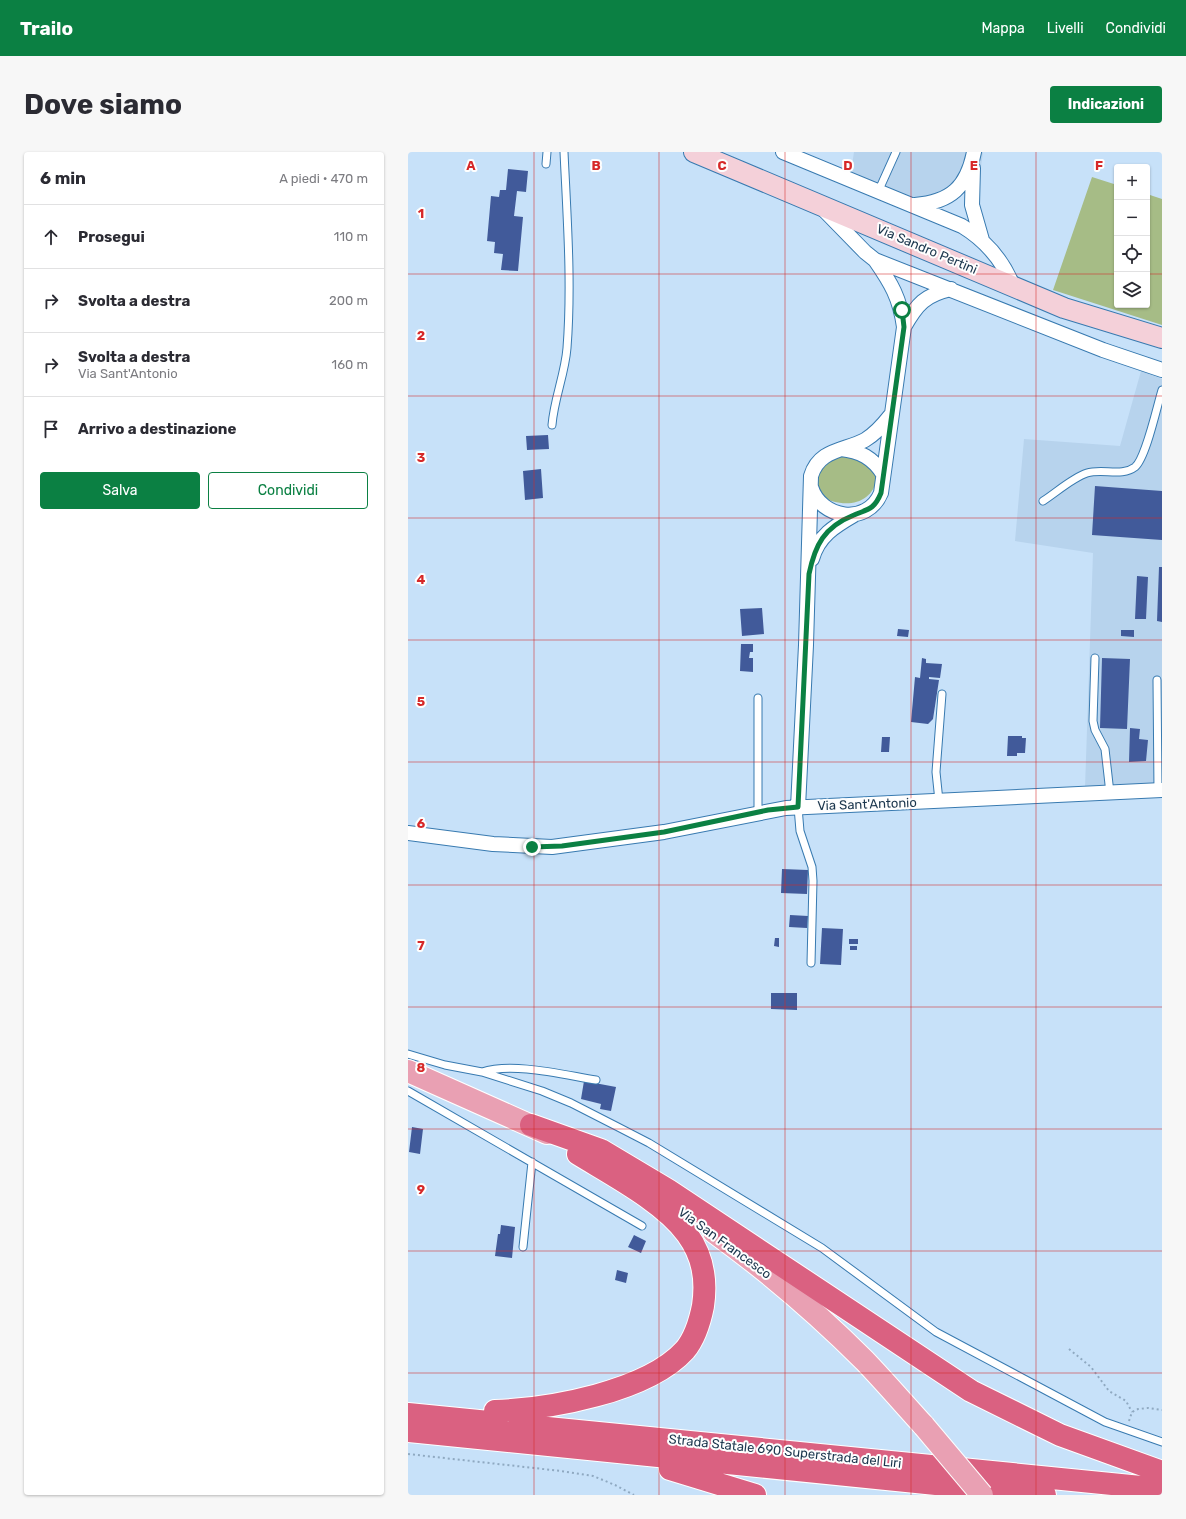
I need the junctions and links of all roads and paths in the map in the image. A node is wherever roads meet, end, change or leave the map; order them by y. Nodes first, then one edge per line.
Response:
1 (547, 152) edge
2 (564, 152) edge
3 (694, 152) edge
4 (783, 152) edge
5 (896, 152) edge
6 (546, 164) dead end
7 (878, 192) junction
8 (805, 197) junction
9 (912, 205) junction
10 (982, 240) junction
11 (876, 260) junction
12 (1013, 286) junction
13 (952, 290) junction
14 (904, 327) junction
15 (1162, 338) edge
16 (1162, 370) edge
17 (1162, 390) edge
18 (890, 416) junction
19 (552, 425) dead end
20 (839, 449) junction
21 (883, 474) junction
22 (810, 481) junction
23 (1043, 501) dead end
24 (854, 515) junction
25 (809, 574) junction
26 (1095, 658) dead end
27 (1157, 680) dead end
28 (942, 694) dead end
29 (758, 698) dead end
30 (1160, 790) edge
31 (1110, 794) junction
32 (939, 801) junction
33 (798, 807) junction
34 (758, 812) junction
35 (408, 833) edge
36 (811, 963) dead end
37 (482, 1072) junction
38 (408, 1074) edge
39 (596, 1080) dead end
40 (531, 1125) junction
41 (532, 1162) junction
42 (642, 1226) dead end
43 (523, 1247) dead end
44 (1069, 1349) dead end
45 (1162, 1410) edge
46 (1132, 1412) junction
47 (408, 1413) edge
48 (1126, 1430) junction
49 (408, 1432) edge
50 (1162, 1442) edge
51 (589, 1450) junction
52 (408, 1454) edge
53 (1162, 1472) edge
54 (1162, 1489) edge
55 (634, 1495) edge
56 (755, 1495) edge
57 (982, 1495) edge
58 (1045, 1495) edge

1 - 6 lane
2 - 19 lane
3 - 8 main road, Via Sandro Pertini
4 - 7 street
5 - 7 lane
7 - 9 street
8 - 11 street
8 - 12 main road, Via Sandro Pertini
9 - 10 street
9 - 10 street
10 - 12 street
11 - 13 street
11 - 14 street
12 - 15 main road, Via Sandro Pertini
13 - 14 street
13 - 16 street
14 - 18 street
17 - 23 lane
18 - 20 street
18 - 21 street
20 - 21 street
20 - 22 street
21 - 24 street
22 - 24 street
22 - 25 street
24 - 25 street
25 - 33 street
26 - 31 lane
27 - 30 lane
28 - 32 lane
29 - 34 lane
30 - 31 street, Via Sant'Antonio
31 - 32 street, Via Sant'Antonio
32 - 33 street, Via Sant'Antonio
33 - 34 street, Via Sant'Antonio
33 - 36 lane
34 - 35 street, Via Sant'Antonio
37 - 38 lane
37 - 39 lane
37 - 48 lane
38 - 40 main road, Via San Francesco
38 - 41 lane
40 - 47 highway
40 - 53 highway
40 - 57 main road, Via San Francesco, bridge
41 - 42 lane
41 - 43 lane
44 - 46 path
45 - 46 path
46 - 48 path
47 - 54 highway, Strada Statale 690 Superstrada del Liri
48 - 50 lane
49 - 51 highway, Strada Statale 690 Superstrada del Liri
51 - 56 highway
51 - 58 highway, Strada Statale 690 Superstrada del Liri
52 - 55 path

